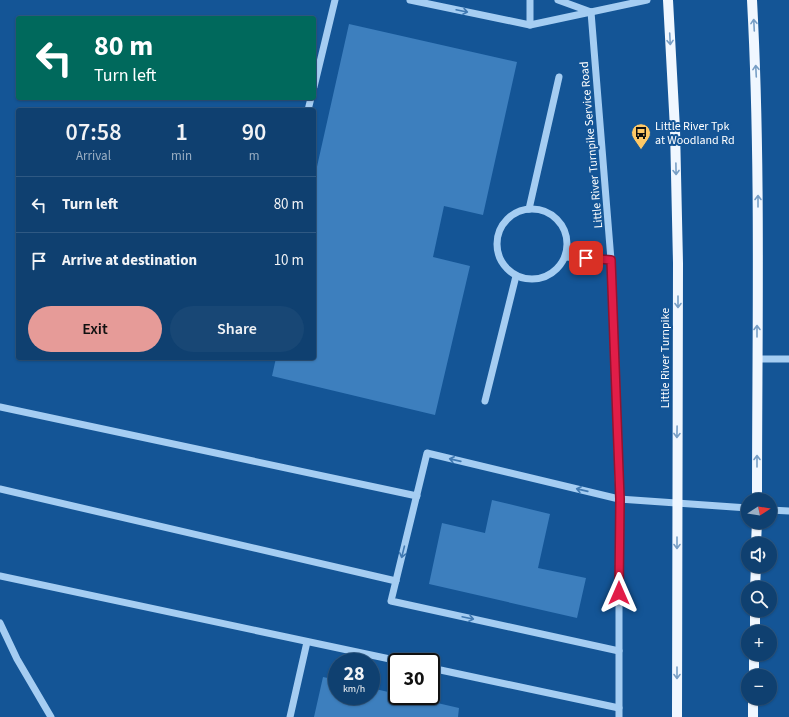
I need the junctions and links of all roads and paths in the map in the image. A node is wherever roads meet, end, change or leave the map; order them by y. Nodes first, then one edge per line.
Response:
1 (335, 0) edge
2 (410, 0) edge
3 (530, 0) edge
4 (558, 0) edge
5 (647, 0) edge
6 (668, 0) edge
7 (752, 0) edge
8 (591, 12) junction
9 (530, 25) junction
10 (559, 77) dead end
11 (316, 79) edge
12 (529, 209) junction
13 (565, 257) junction
14 (611, 260) junction
15 (516, 276) junction
16 (757, 359) junction
17 (789, 359) edge
18 (485, 401) dead end
19 (0, 407) edge
20 (0, 489) edge
21 (757, 493) edge
22 (417, 496) junction
23 (620, 499) junction
24 (677, 504) junction
25 (741, 508) edge
26 (777, 510) edge
27 (789, 511) edge
28 (0, 576) edge
29 (396, 581) junction
30 (0, 623) edge
31 (307, 642) junction
32 (619, 651) junction
33 (388, 659) edge
34 (440, 670) edge
35 (753, 705) edge
36 (619, 708) junction
37 (51, 717) edge
38 (290, 717) edge
39 (619, 717) edge
40 (677, 717) edge
41 (753, 717) edge

1 - 11 street
2 -> 9 street
3 - 9 street
4 - 8 street
5 - 8 street
6 -> 24 main road, Little River Turnpike
16 -> 7 main road
8 - 9 street
8 - 14 street, Little River Turnpike Service Road
10 - 12 street
12 - 13 street
12 - 15 street
13 - 14 street
13 - 15 street
14 - 23 street, Little River Turnpike Service Road
15 - 18 street
16 - 17 street
21 -> 16 main road
19 - 22 street
20 - 29 street
23 -> 22 street
22 -> 29 street
23 - 24 street
23 - 32 street, Little River Turnpike Service Road
24 - 25 street
24 -> 40 main road, Little River Turnpike
26 - 27 street
28 - 31 street
29 -> 32 street
30 - 37 street
31 - 33 street
31 - 38 street
32 - 36 street, Little River Turnpike Service Road
34 - 36 street
35 - 41 main road
36 - 39 street, Little River Turnpike Service Road

